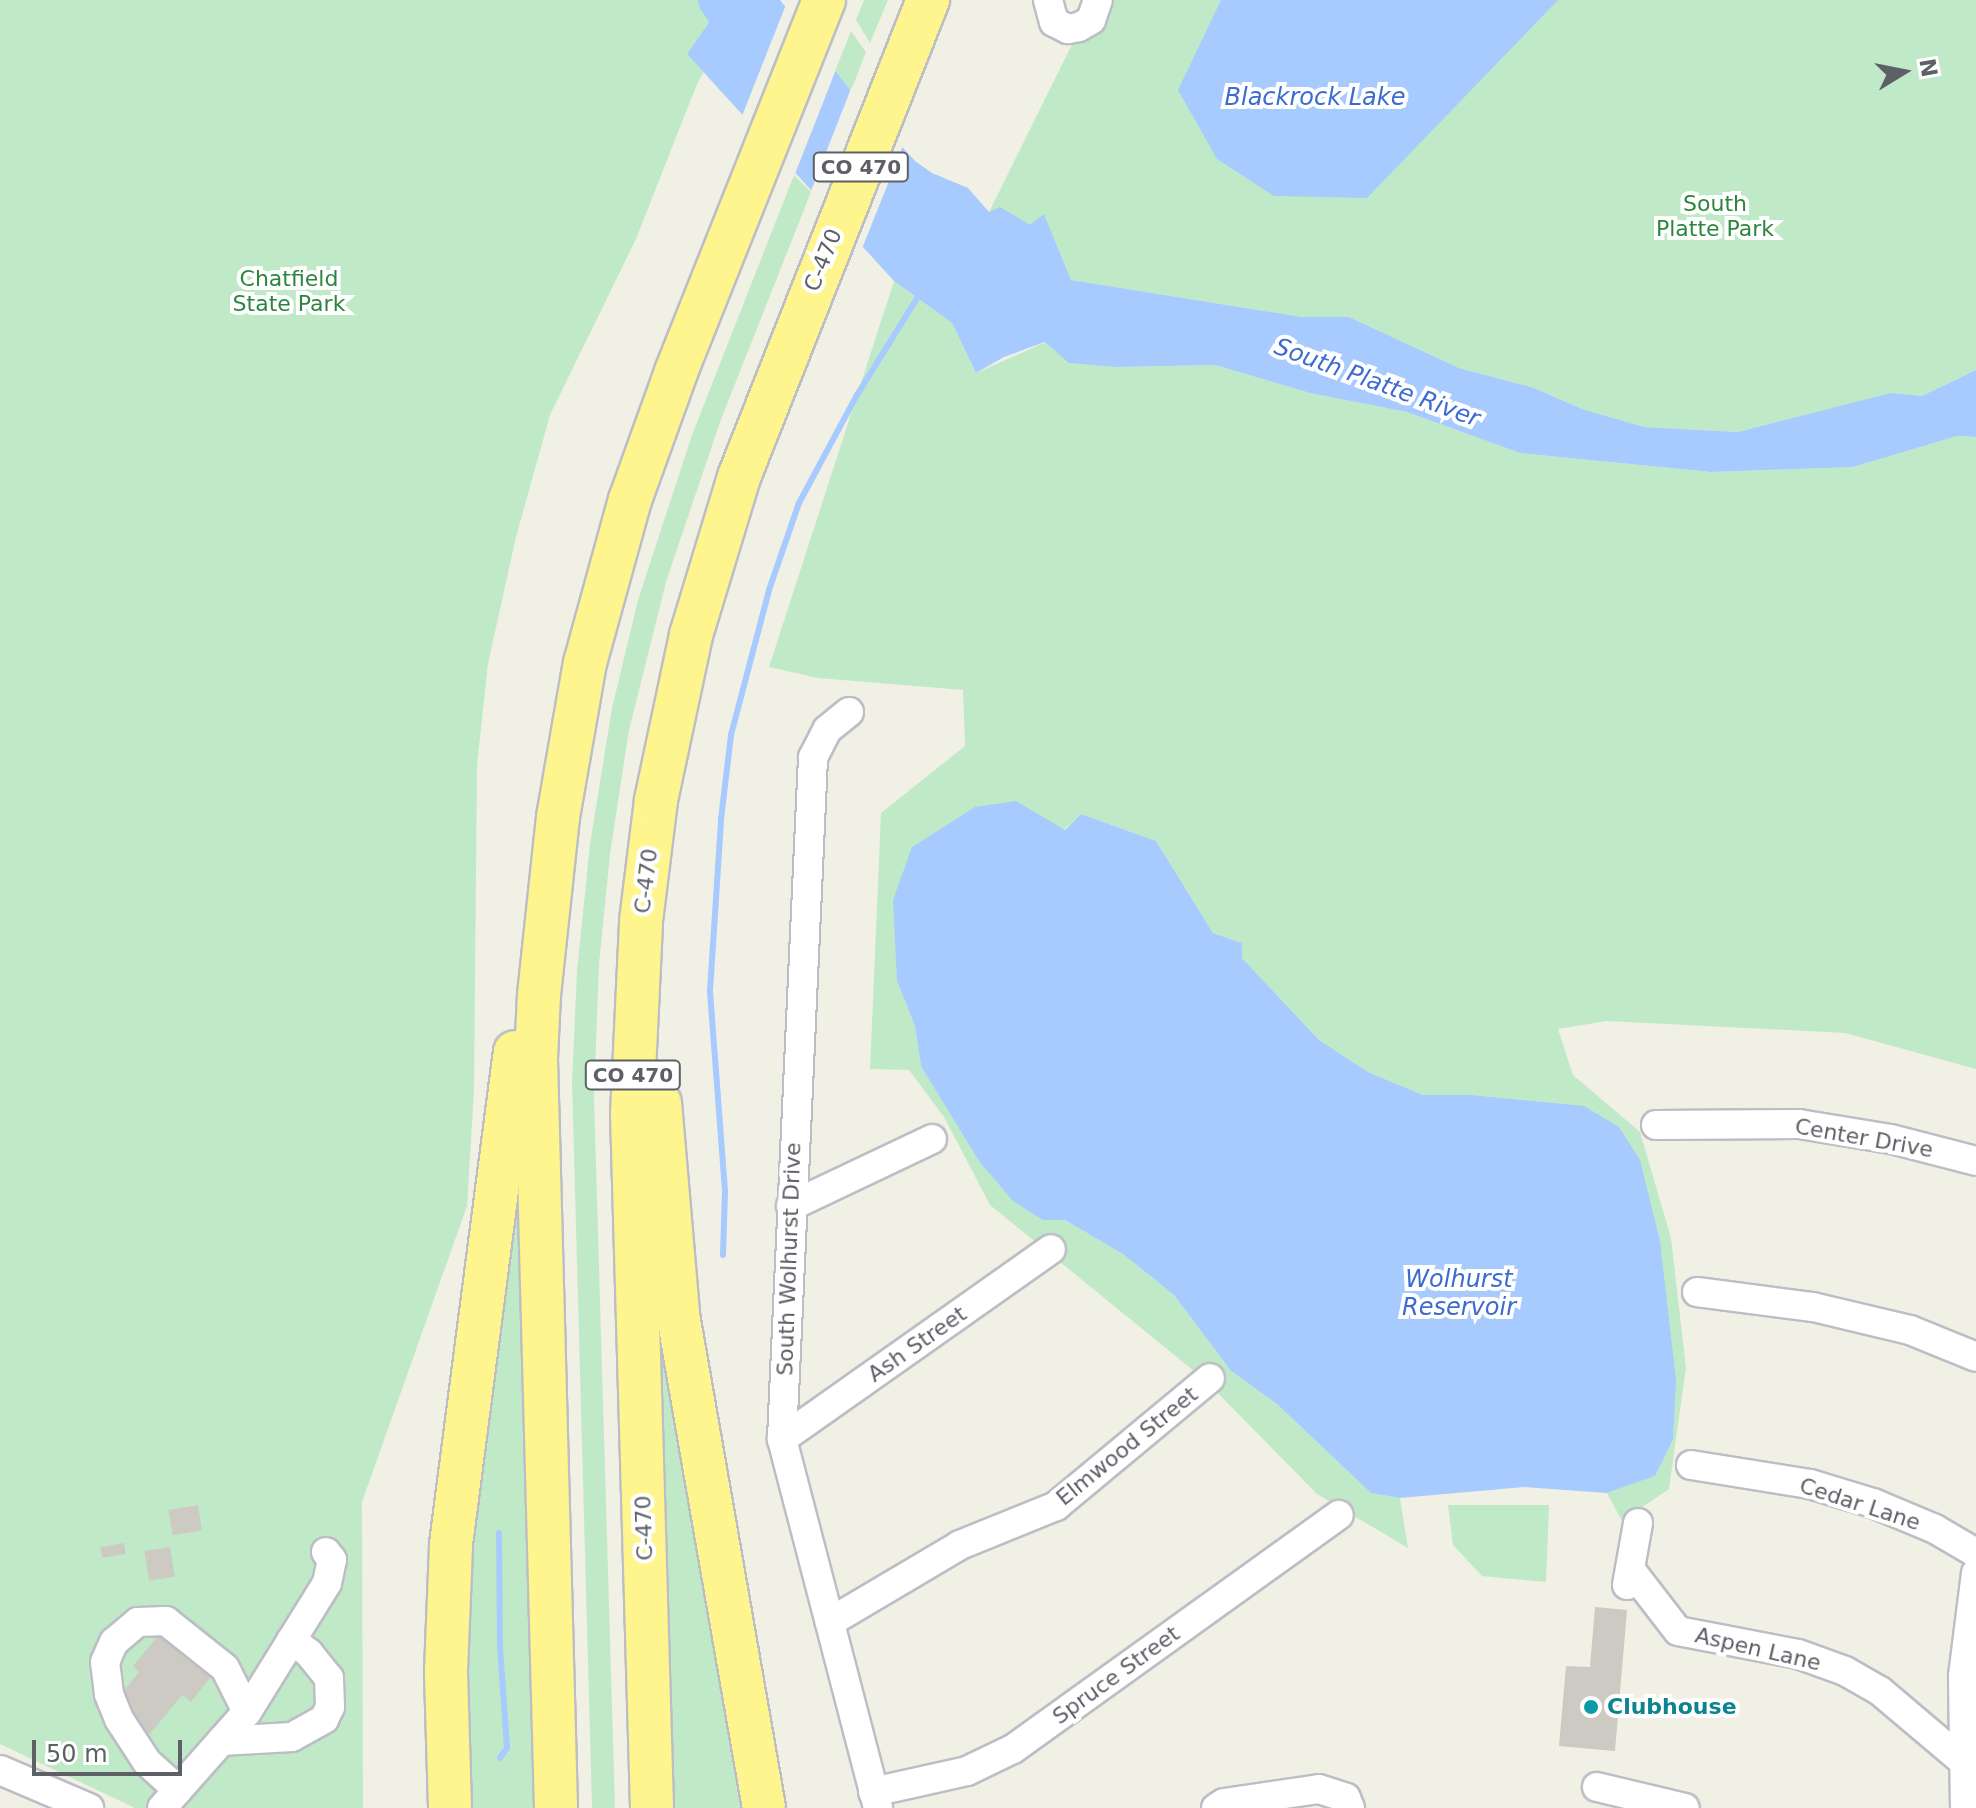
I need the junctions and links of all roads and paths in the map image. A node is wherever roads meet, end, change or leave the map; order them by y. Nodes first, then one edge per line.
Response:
1 (824, 0) edge
2 (928, 0) edge
3 (1048, 0) edge
4 (1098, 0) edge
5 (783, 362) junction
6 (849, 712) dead end
7 (543, 955) junction
8 (1656, 1125) dead end
9 (932, 1139) dead end
10 (1976, 1161) edge
11 (791, 1206) junction
12 (1051, 1249) dead end
13 (1697, 1292) dead end
14 (1976, 1357) edge
15 (1210, 1378) dead end
16 (782, 1439) junction
17 (1691, 1465) dead end
18 (1339, 1515) dead end
19 (1638, 1523) dead end
20 (326, 1552) dead end
21 (1976, 1553) edge
22 (1976, 1573) edge
23 (830, 1622) junction
24 (291, 1640) junction
25 (247, 1712) junction
26 (221, 1741) junction
27 (1970, 1769) edge
28 (0, 1770) edge
29 (1597, 1787) dead end
30 (170, 1799) edge
31 (875, 1800) edge
32 (89, 1808) edge
33 (450, 1808) edge
34 (556, 1808) edge
35 (652, 1808) edge
36 (764, 1808) edge
37 (1216, 1808) edge
38 (1350, 1808) edge
39 (1685, 1808) edge
40 (1965, 1808) edge

1 - 7 highway
2 - 5 highway, C-470 / CO 470
3 - 4 street
5 - 35 highway, C-470 / CO 470
5 - 36 highway
6 - 11 street, South Wolhurst Drive
7 - 33 highway
7 - 34 highway
8 - 10 street, Center Drive
9 - 11 street
11 - 16 street, South Wolhurst Drive
12 - 16 street, Ash Street
13 - 14 street
15 - 23 street, Elmwood Street
16 - 23 street, South Wolhurst Drive
17 - 21 street, Cedar Lane
18 - 31 street, Spruce Street
19 - 27 street, Aspen Lane
20 - 24 street
22 - 27 street
23 - 31 street, South Wolhurst Drive
24 - 25 street
24 - 26 street
25 - 26 street
25 - 30 street
26 - 30 street
27 - 40 street
28 - 32 street
29 - 39 street
37 - 38 street

